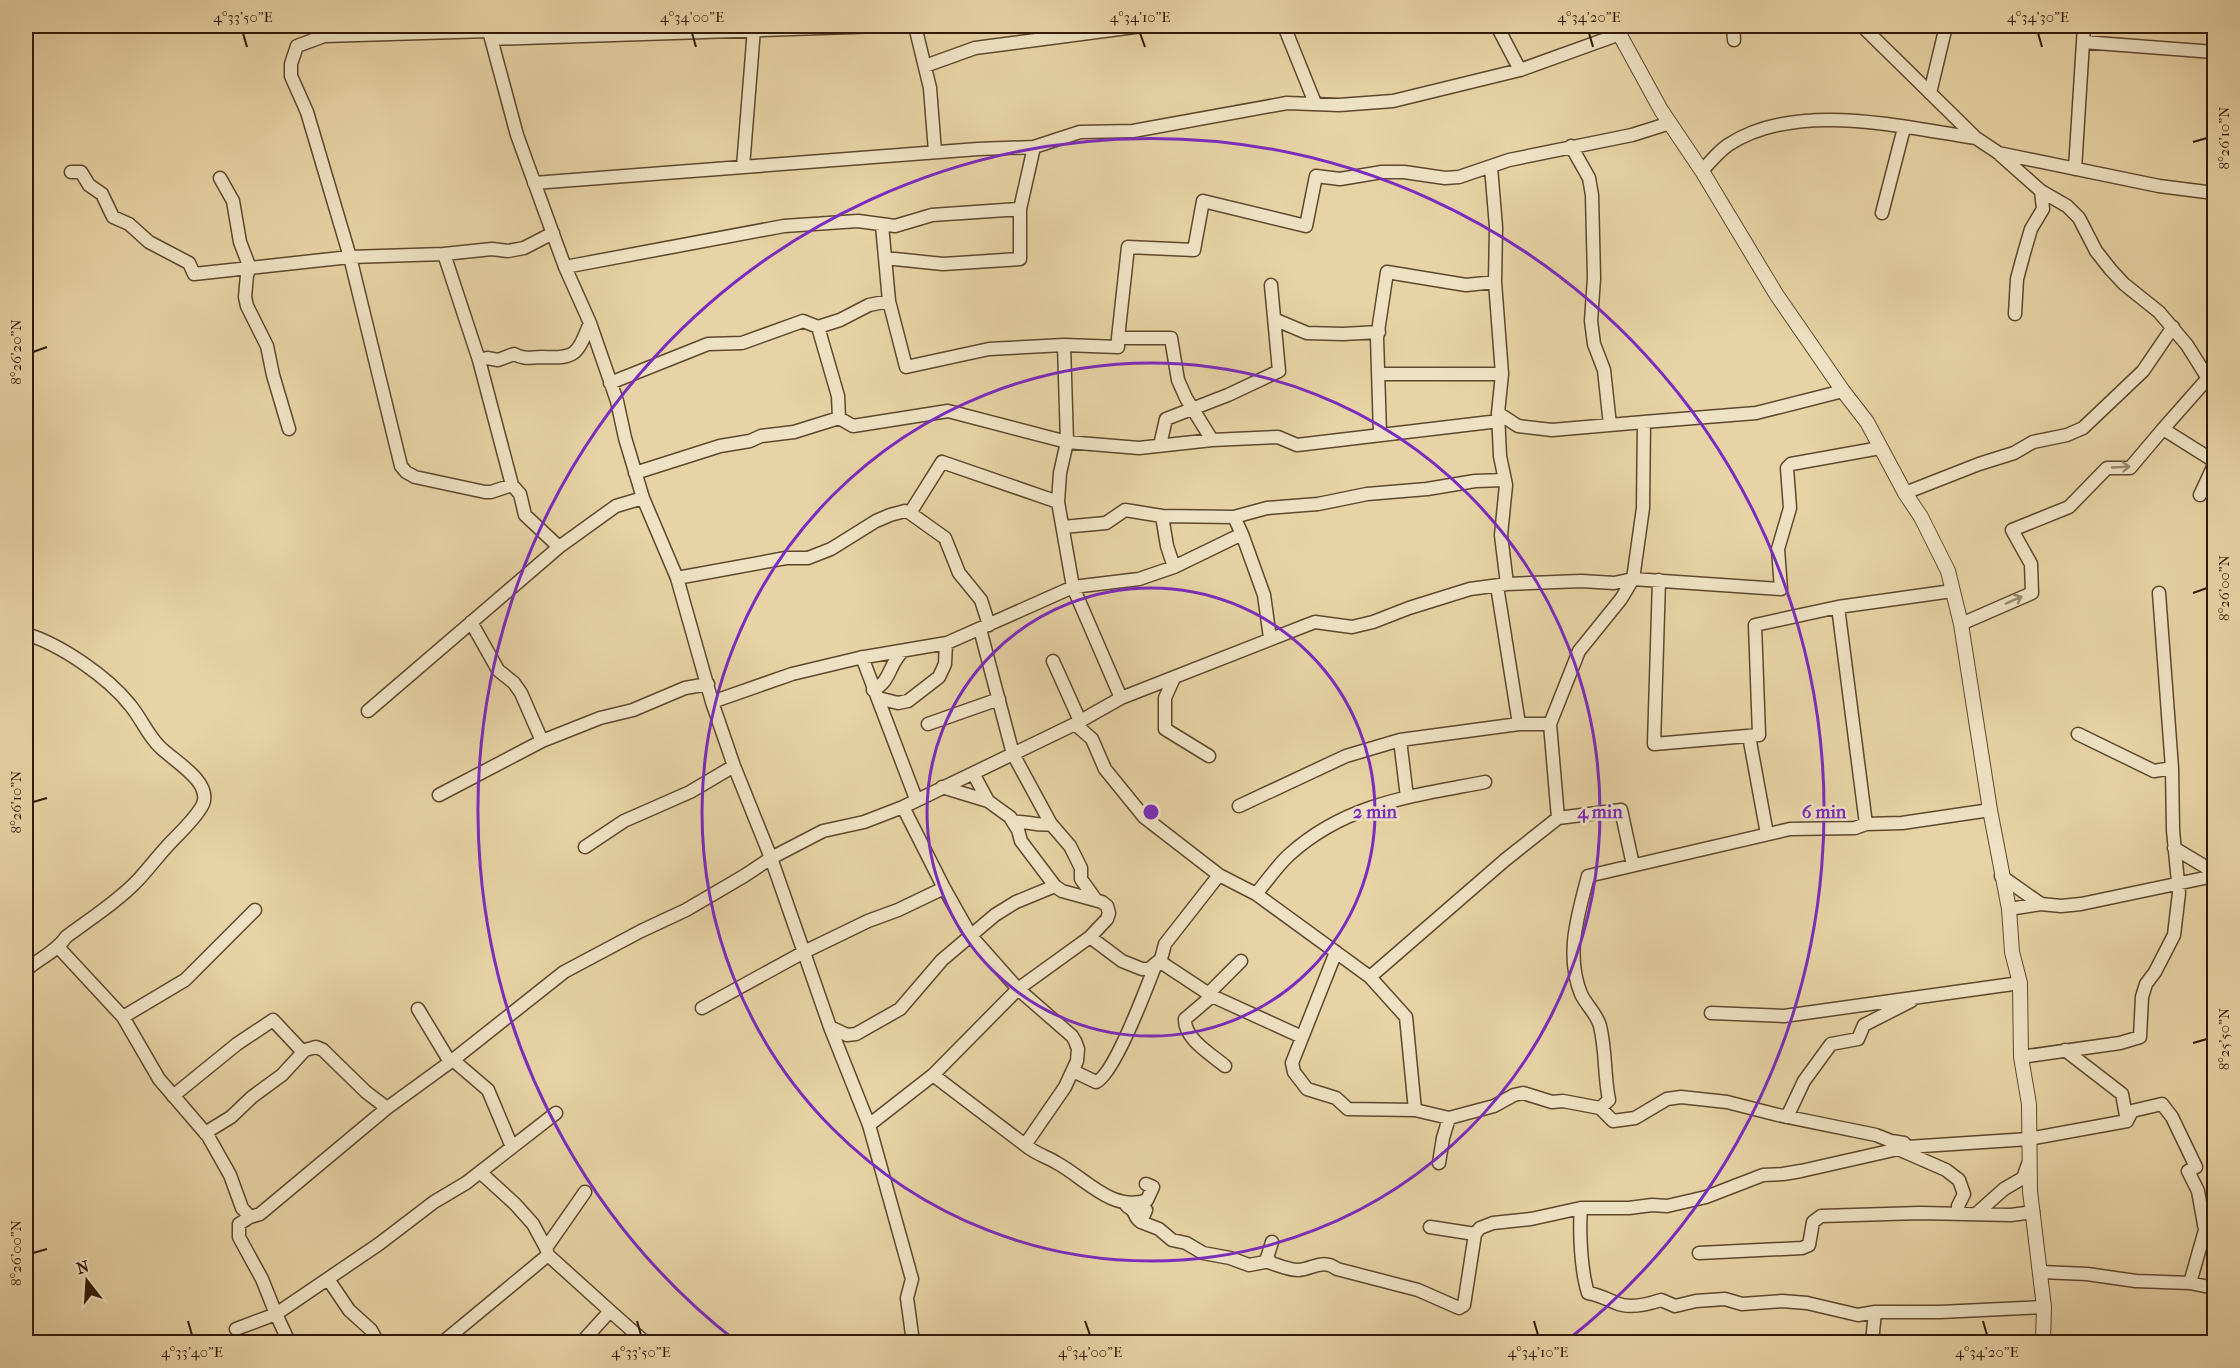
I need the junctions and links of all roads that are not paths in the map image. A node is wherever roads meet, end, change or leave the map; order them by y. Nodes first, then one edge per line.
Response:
1 (881, 26) edge
2 (915, 26) edge
3 (1142, 26) edge
4 (1284, 26) edge
5 (1497, 26) edge
6 (1733, 26) edge
7 (1862, 26) edge
8 (1946, 26) edge
9 (2084, 26) edge
10 (753, 29) junction
11 (1617, 30) edge
12 (491, 32) edge
13 (1734, 40) dead end
14 (2084, 42) junction
15 (2214, 52) edge
16 (925, 66) junction
17 (1520, 70) junction
18 (1930, 93) junction
19 (1315, 103) junction
20 (1670, 123) junction
21 (1904, 128) junction
22 (1976, 138) junction
23 (1571, 146) junction
24 (1034, 147) junction
25 (935, 152) junction
26 (1997, 152) junction
27 (743, 166) junction
28 (1491, 167) junction
29 (2075, 170) junction
30 (1702, 171) junction
31 (71, 172) dead end
32 (220, 178) dead end
33 (534, 183) junction
34 (2041, 191) junction
35 (2214, 193) edge
36 (1020, 209) junction
37 (1882, 213) dead end
38 (882, 225) junction
39 (553, 233) junction
40 (444, 254) junction
41 (350, 257) junction
42 (885, 258) junction
43 (565, 267) junction
44 (250, 268) junction
45 (1494, 282) junction
46 (1271, 285) dead end
47 (890, 301) junction
48 (2015, 314) dead end
49 (1276, 321) junction
50 (590, 323) junction
51 (818, 327) junction
52 (2173, 327) junction
53 (1379, 332) junction
54 (1118, 338) junction
55 (1064, 345) junction
56 (479, 360) junction
57 (1378, 374) junction
58 (1502, 374) junction
59 (610, 383) junction
60 (2211, 383) edge
61 (1843, 390) junction
62 (1193, 409) junction
63 (1498, 417) junction
64 (839, 418) junction
65 (1644, 422) junction
66 (1610, 425) junction
67 (289, 429) dead end
68 (2163, 429) junction
69 (1380, 434) junction
70 (1212, 440) junction
71 (1067, 442) junction
72 (1160, 445) junction
73 (1880, 448) junction
74 (2214, 463) edge
75 (635, 474) junction
76 (1504, 480) junction
77 (512, 485) junction
78 (1905, 493) junction
79 (2200, 495) dead end
80 (643, 498) junction
81 (1058, 502) junction
82 (910, 513) junction
83 (1162, 516) junction
84 (1234, 517) junction
85 (1063, 527) junction
86 (1242, 534) junction
87 (559, 547) junction
88 (1174, 567) junction
89 (677, 578) junction
90 (1633, 579) junction
91 (1659, 580) junction
92 (1502, 585) junction
93 (1073, 586) junction
94 (1952, 591) junction
95 (2159, 593) dead end
96 (1838, 607) junction
97 (471, 622) junction
98 (1961, 624) junction
99 (985, 627) junction
100 (26, 634) edge
101 (1270, 638) junction
102 (946, 643) junction
103 (903, 651) junction
104 (862, 657) junction
105 (1053, 661) dead end
106 (1174, 678) junction
107 (708, 684) junction
108 (875, 694) junction
109 (1121, 698) junction
110 (999, 699) junction
111 (712, 702) junction
112 (368, 711) dead end
113 (1078, 723) junction
114 (927, 724) dead end
115 (1519, 724) junction
116 (1550, 724) junction
117 (2078, 734) dead end
118 (1749, 736) junction
119 (1400, 740) junction
120 (542, 741) junction
121 (1013, 754) junction
122 (1209, 756) dead end
123 (734, 766) junction
124 (2172, 768) junction
125 (973, 773) junction
126 (1485, 782) dead end
127 (942, 787) junction
128 (439, 795) dead end
129 (1407, 797) junction
130 (916, 799) junction
131 (988, 801) junction
132 (1239, 806) dead end
133 (903, 807) junction
134 (1990, 810) junction
135 (1558, 818) junction
136 (1013, 822) junction
137 (1051, 824) junction
138 (1866, 824) junction
139 (1767, 834) junction
140 (585, 847) dead end
141 (2174, 848) junction
142 (771, 858) junction
143 (1633, 865) junction
144 (1219, 874) junction
145 (2214, 874) edge
146 (2001, 876) junction
147 (1082, 879) junction
148 (2177, 883) junction
149 (944, 888) junction
150 (1057, 888) junction
151 (1256, 894) junction
152 (1096, 900) junction
153 (2042, 904) junction
154 (2009, 909) junction
155 (255, 910) dead end
156 (971, 936) junction
157 (1090, 937) junction
158 (59, 948) junction
159 (804, 952) junction
160 (1336, 952) junction
161 (1241, 960) dead end
162 (1157, 964) junction
163 (26, 970) edge
164 (1370, 977) junction
165 (2020, 983) junction
166 (1018, 989) junction
167 (1210, 995) junction
168 (1920, 996) junction
169 (702, 1008) dead end
170 (418, 1009) dead end
171 (1711, 1013) dead end
172 (123, 1017) junction
173 (830, 1027) junction
174 (1302, 1037) junction
175 (2065, 1050) junction
176 (303, 1052) junction
177 (2021, 1057) junction
178 (452, 1061) junction
179 (1225, 1066) dead end
180 (1073, 1071) junction
181 (933, 1075) junction
182 (173, 1095) junction
183 (387, 1108) junction
184 (1600, 1108) junction
185 (1415, 1110) junction
186 (556, 1113) dead end
187 (1787, 1117) junction
188 (1449, 1118) junction
189 (2127, 1121) junction
190 (869, 1125) junction
191 (205, 1133) junction
192 (2029, 1139) junction
193 (1025, 1145) junction
194 (512, 1147) junction
195 (1902, 1148) junction
196 (1439, 1162) dead end
197 (2028, 1162) junction
198 (480, 1172) junction
199 (1146, 1184) dead end
200 (585, 1192) dead end
201 (1131, 1203) junction
202 (1581, 1208) junction
203 (2032, 1212) junction
204 (1959, 1213) junction
205 (1976, 1214) junction
206 (250, 1217) junction
207 (1430, 1227) dead end
208 (1474, 1234) junction
209 (1272, 1242) dead end
210 (547, 1252) junction
211 (1699, 1253) dead end
212 (1268, 1262) junction
213 (2041, 1272) junction
214 (328, 1279) junction
215 (2190, 1283) junction
216 (2214, 1288) edge
217 (2044, 1306) junction
218 (609, 1311) junction
219 (1875, 1312) junction
220 (276, 1314) junction
221 (236, 1329) dead end
222 (289, 1342) edge
223 (380, 1342) edge
224 (442, 1342) edge
225 (582, 1342) edge
226 (645, 1342) edge
227 (913, 1342) edge
228 (1872, 1342) edge
229 (2043, 1342) edge

1 - 10 street
2 - 16 street
3 - 16 street
4 - 19 street
5 - 17 street
6 - 13 street
7 - 18 street
8 - 18 street
9 - 14 street
10 - 12 street
10 - 27 street
11 - 17 street
11 - 20 street
12 - 33 street
12 - 41 street
14 - 15 street
14 - 29 street
16 - 25 street
17 - 19 street
18 - 22 street
19 - 24 street
20 - 23 street
20 - 30 street
21 - 22 street
21 - 30 street
21 - 37 street
22 - 26 street
23 - 28 street
23 - 66 street
24 - 25 street
24 - 36 street
25 - 27 street
26 - 29 street
26 - 34 street
27 - 33 street
28 - 45 street
28 - 54 street
29 - 35 street
30 - 61 street
31 - 44 street
32 - 44 street
33 - 39 street
34 - 48 street
34 - 52 street
36 - 38 street
36 - 42 street
38 - 42 street
38 - 43 street
39 - 40 street
39 - 43 street
40 - 41 street
40 - 56 street
41 - 44 street
41 - 77 street
42 - 47 street
43 - 50 street
44 - 67 street
45 - 53 street
45 - 58 street
46 - 49 street
47 - 51 street
47 - 55 street
49 - 53 street
49 - 62 street
50 - 56 street
50 - 59 street
51 - 59 street
51 - 64 street
52 - 60 street
52 - 78 street
53 - 57 street
54 - 55 street
54 - 62 street
55 - 71 street
56 - 77 street
57 - 58 street
57 - 69 street
58 - 63 street
59 - 75 street
60 - 68 street
61 - 65 street
61 - 73 street
62 - 70 street
62 - 72 street
63 - 66 street
63 - 69 street
63 - 76 street
64 - 71 street
64 - 75 street
65 - 66 street
65 - 90 street
68 - 74 street
98 -> 68 street
69 - 70 street
70 - 72 street
71 - 72 street
71 - 81 street
73 - 78 street
73 - 91 street
74 - 79 street
75 - 80 street
76 - 84 street
76 - 92 street
77 - 87 street
78 - 94 street
80 - 87 street
80 - 89 street
81 - 82 street
81 - 85 street
82 - 89 street
82 - 99 street
83 - 84 street
83 - 85 street
83 - 88 street
84 - 86 street
85 - 93 street
86 - 88 street
86 - 101 street
87 - 97 street
88 - 93 street
89 - 107 street
90 - 91 street
90 - 92 street
90 - 116 street
91 - 118 street
92 - 101 street
92 - 115 street
93 - 99 street
93 - 109 street
94 - 96 street
94 - 98 street
95 - 124 street
96 - 118 street
96 - 138 street
97 - 112 street
97 - 120 street
98 - 134 street
99 - 102 street
99 - 110 street
100 - 158 street
101 - 106 street
102 - 103 street
102 - 108 street
103 - 104 street
103 - 108 street
104 - 108 street
104 - 111 street
105 - 113 street
106 - 109 street
106 - 122 street
107 - 111 street
107 - 120 street
108 - 130 street
109 - 113 street
110 - 114 street
110 - 121 street
111 - 123 street
113 - 121 street
113 - 144 street
115 - 116 street
115 - 119 street
116 - 135 street
117 - 124 street
118 - 139 street
119 - 129 street
119 - 132 street
120 - 128 street
121 - 125 street
121 - 137 street
123 - 140 street
123 - 142 street
124 - 141 street
125 - 127 street
125 - 131 street
126 - 129 street
127 - 130 street
127 - 131 street
129 - 151 street
130 - 133 street
131 - 136 street
133 - 142 street
133 - 149 street
134 - 138 street
134 - 146 street
135 - 143 street
135 - 164 street
136 - 137 street
136 - 150 street
137 - 147 street
138 - 139 street
139 - 143 street
141 - 145 street
141 - 148 street
142 - 159 street
142 - 178 street
143 - 184 street
144 - 151 street
144 - 162 street
145 - 148 street
146 - 153 street
146 - 154 street
147 - 150 street
147 - 152 street
148 - 153 street
148 - 175 street
149 - 156 street
149 - 159 street
150 - 152 street
150 - 156 street
151 - 160 street
152 - 157 street
153 - 154 street
154 - 165 street
155 - 172 street
156 - 166 street
156 - 173 street
157 - 162 street
157 - 166 street
158 - 163 street
158 - 172 street
159 - 169 street
159 - 173 street
160 - 164 street
160 - 174 street
161 - 167 street
162 - 167 street
162 - 180 street
164 - 185 street
165 - 168 street
165 - 177 street
166 - 180 street
166 - 181 street
167 - 174 street
167 - 179 street
168 - 171 street
168 - 187 street
170 - 178 street
172 - 182 street
173 - 190 street
174 - 185 street
175 - 177 street
175 - 189 street
176 - 182 street
176 - 183 street
176 - 191 street
177 - 192 street
178 - 183 street
178 - 194 street
180 - 193 street
181 - 190 street
181 - 193 street
182 - 191 street
183 - 206 street
184 - 187 street
184 - 188 street
185 - 188 street
186 - 194 street
187 - 195 street
188 - 196 street
189 - 192 street
189 - 215 street
190 - 227 street
191 - 206 street
192 - 195 street
192 - 197 street
193 - 201 street
194 - 198 street
195 - 202 street
195 - 204 street
197 - 203 street
197 - 205 street
198 - 210 street
198 - 214 street
199 - 201 street
200 - 210 street
201 - 212 street
202 - 208 street
202 - 219 street
203 - 205 street
203 - 213 street
204 - 205 street
204 - 211 street
206 - 220 street
207 - 208 street
208 - 212 street
209 - 212 street
210 - 218 street
210 - 224 street
213 - 215 street
213 - 217 street
214 - 220 street
214 - 223 street
215 - 216 street
217 - 219 street
217 - 229 street
218 - 225 street
218 - 226 street
219 - 228 street
220 - 221 street
220 - 222 street

